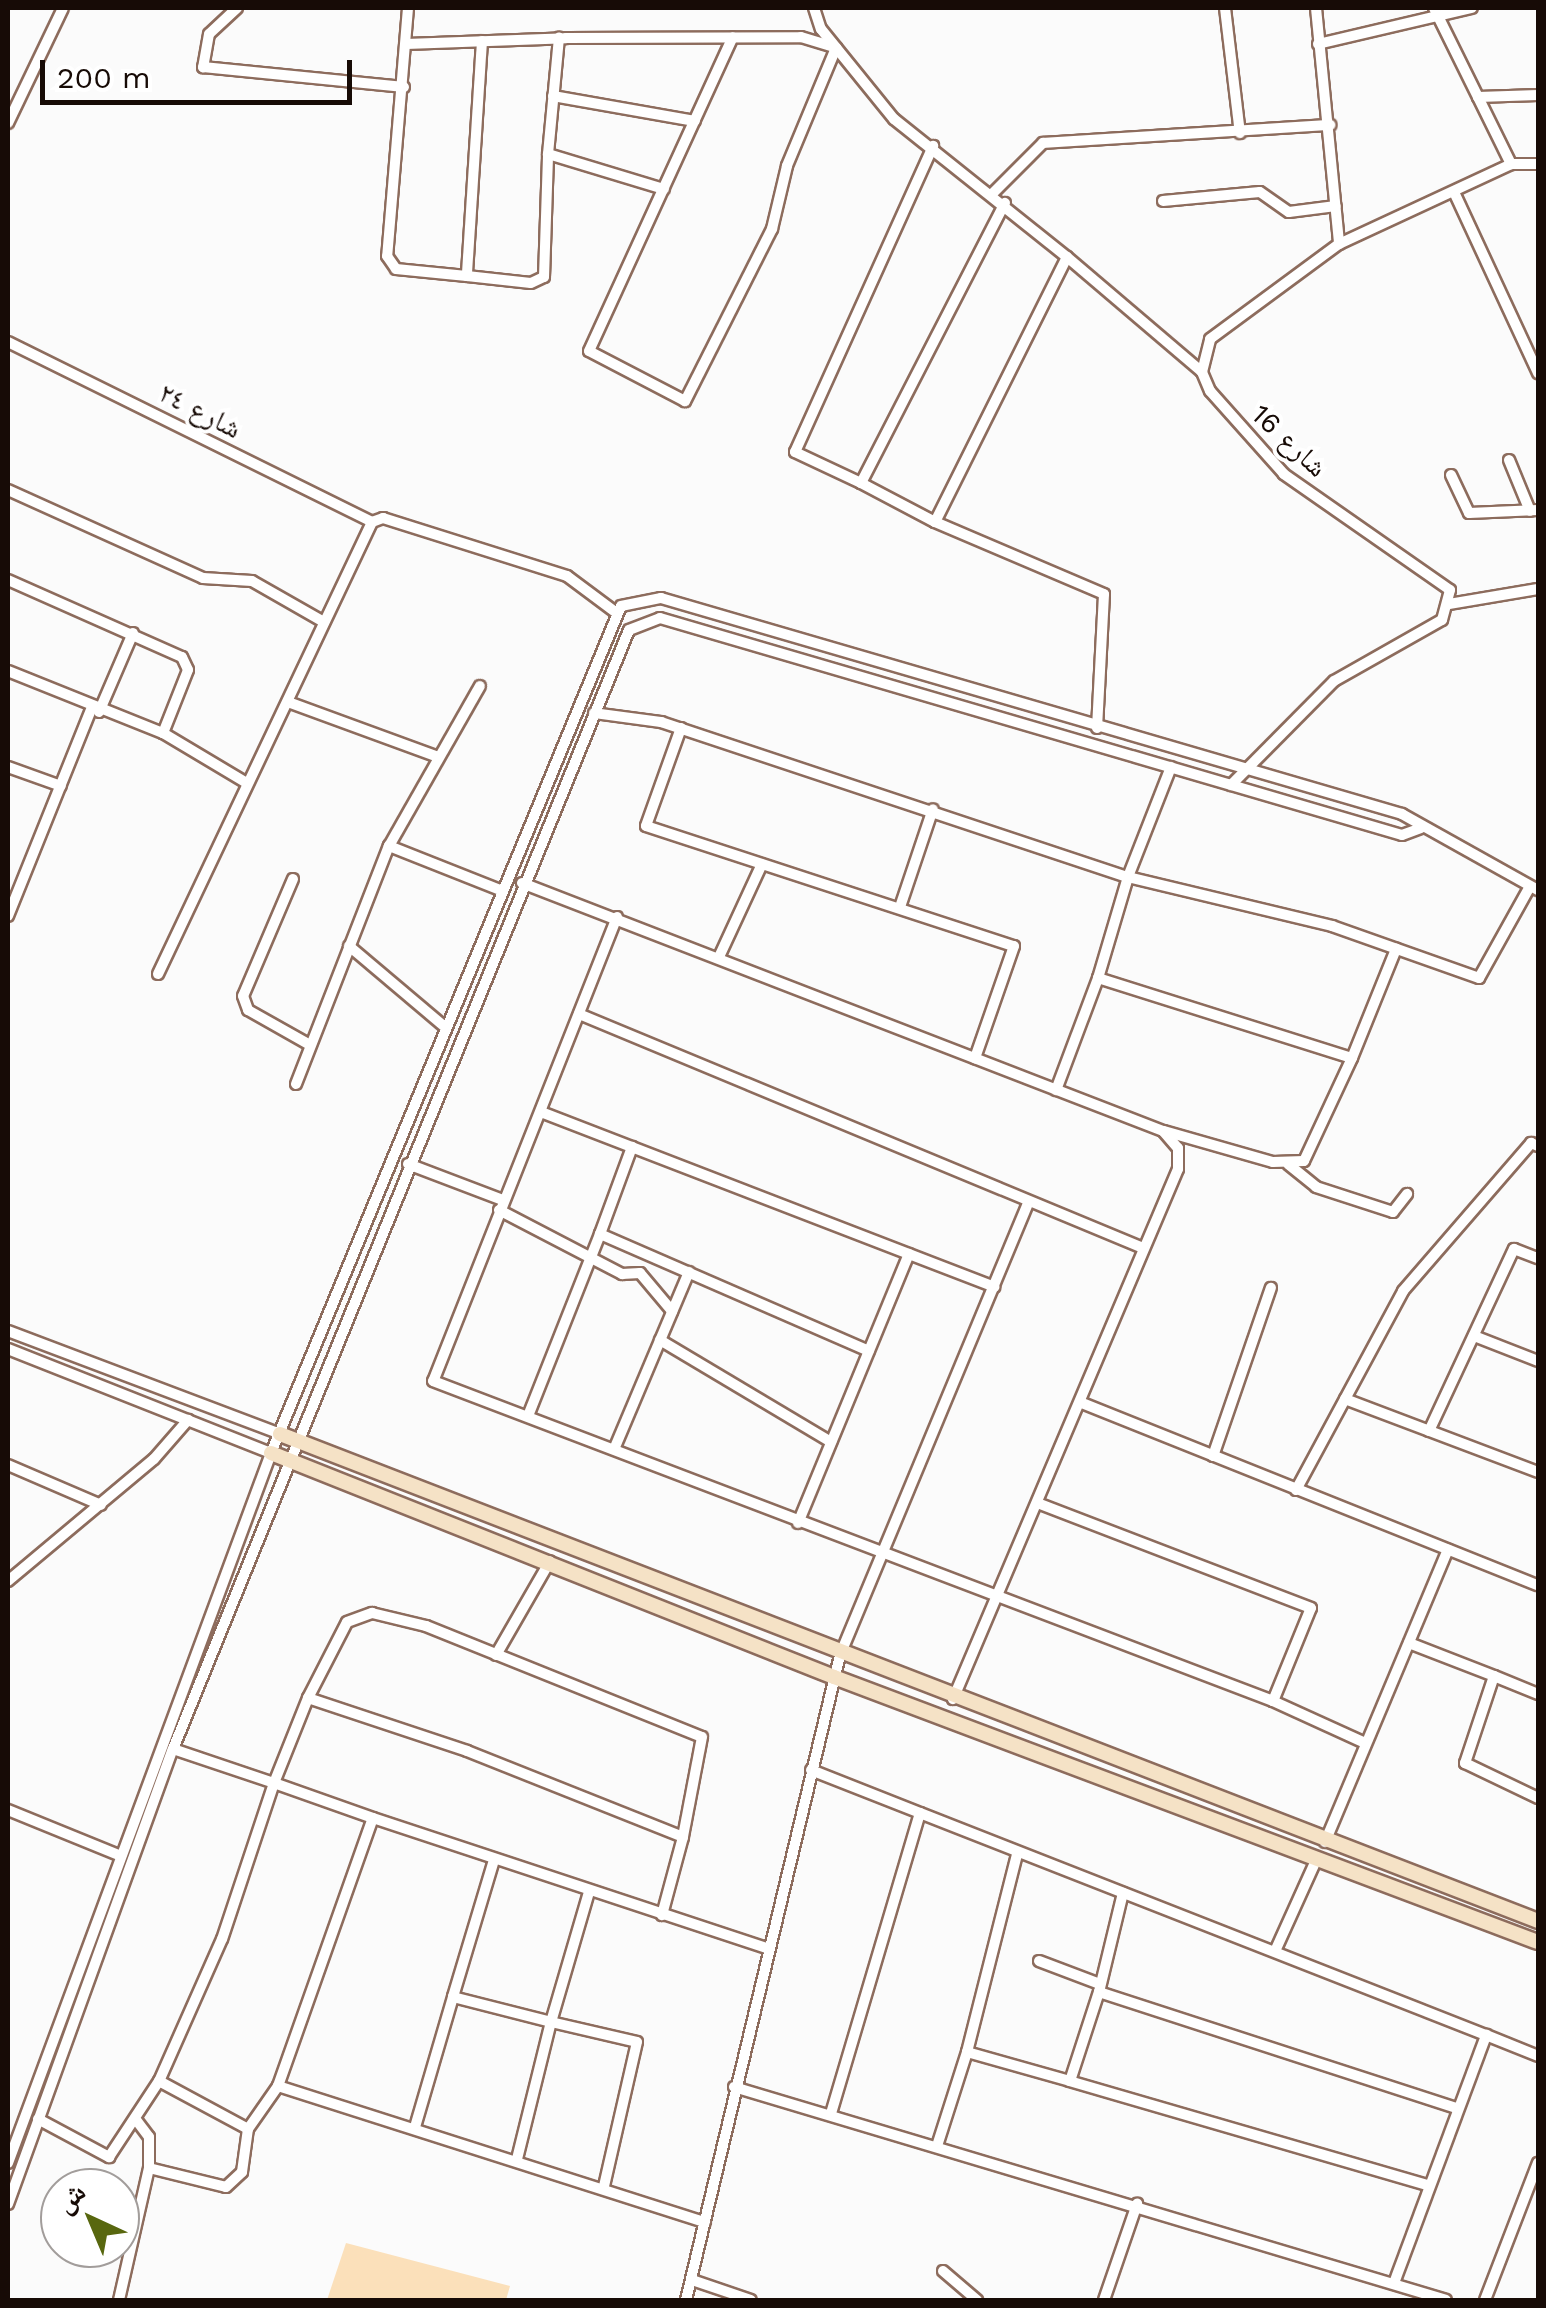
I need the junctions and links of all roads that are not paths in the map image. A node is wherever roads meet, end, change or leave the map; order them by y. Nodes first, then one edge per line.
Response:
1 (63, 8) edge
2 (237, 8) edge
3 (408, 8) edge
4 (814, 8) edge
5 (1224, 8) edge
6 (1316, 8) edge
7 (1472, 8) edge
8 (1436, 12) edge
9 (733, 37) junction
10 (558, 38) junction
11 (482, 41) junction
12 (406, 44) junction
13 (1318, 44) junction
14 (836, 48) junction
15 (404, 87) junction
16 (1538, 95) edge
17 (553, 96) junction
18 (1478, 96) junction
19 (695, 121) junction
20 (8, 123) edge
21 (1330, 125) junction
22 (1240, 132) junction
23 (933, 146) junction
24 (548, 154) junction
25 (1511, 164) junction
26 (1538, 164) edge
27 (664, 189) junction
28 (1454, 192) junction
29 (993, 193) junction
30 (1163, 200) dead end
31 (1005, 203) junction
32 (1336, 206) junction
33 (1339, 244) junction
34 (1067, 257) junction
35 (467, 276) junction
36 (8, 342) edge
37 (1202, 372) junction
38 (1538, 374) edge
39 (1508, 460) dead end
40 (1451, 474) dead end
41 (861, 483) junction
42 (8, 490) edge
43 (1534, 510) edge
44 (372, 522) junction
45 (934, 522) junction
46 (8, 580) edge
47 (1538, 589) edge
48 (1449, 604) junction
49 (614, 611) junction
50 (324, 622) junction
51 (133, 633) junction
52 (8, 671) edge
53 (480, 686) dead end
54 (288, 702) junction
55 (95, 711) junction
56 (594, 712) junction
57 (681, 728) junction
58 (1097, 728) junction
59 (162, 733) junction
60 (438, 757) junction
61 (8, 767) edge
62 (1171, 767) junction
63 (1242, 770) junction
64 (248, 783) junction
65 (60, 786) junction
66 (1231, 786) junction
67 (933, 809) junction
68 (1421, 828) junction
69 (390, 846) junction
70 (762, 864) junction
71 (1128, 877) junction
72 (293, 879) dead end
73 (522, 883) junction
74 (500, 890) junction
75 (1533, 890) edge
76 (900, 907) junction
77 (8, 916) edge
78 (617, 917) junction
79 (348, 946) junction
80 (1396, 948) junction
81 (718, 957) junction
82 (158, 974) dead end
83 (1098, 978) junction
84 (579, 1014) junction
85 (444, 1027) junction
86 (310, 1045) junction
87 (975, 1058) junction
88 (1352, 1058) junction
89 (296, 1084) dead end
90 (1056, 1090) junction
91 (541, 1112) junction
92 (1163, 1130) junction
93 (632, 1146) junction
94 (1538, 1146) edge
95 (408, 1164) junction
96 (1288, 1164) junction
97 (1407, 1194) dead end
98 (1028, 1203) junction
99 (501, 1205) junction
100 (600, 1234) junction
101 (1144, 1248) junction
102 (910, 1254) junction
103 (586, 1258) junction
104 (1538, 1258) edge
105 (689, 1272) junction
106 (994, 1287) junction
107 (1271, 1288) dead end
108 (672, 1311) junction
109 (8, 1330) edge
110 (1474, 1336) junction
111 (660, 1340) junction
112 (8, 1349) edge
113 (869, 1350) junction
114 (1538, 1361) edge
115 (1345, 1399) junction
116 (1082, 1403) junction
117 (528, 1416) junction
118 (188, 1420) junction
119 (1430, 1431) junction
120 (280, 1434) junction
121 (298, 1441) junction
122 (831, 1442) junction
123 (614, 1447) junction
124 (271, 1453) junction
125 (1213, 1456) junction
126 (290, 1461) junction
127 (8, 1465) edge
128 (1538, 1472) edge
129 (1296, 1490) junction
130 (1038, 1503) junction
131 (101, 1505) junction
132 (798, 1522) junction
133 (1448, 1550) junction
134 (883, 1558) junction
135 (550, 1559) junction
136 (8, 1581) edge
137 (1538, 1585) edge
138 (997, 1598) junction
139 (1409, 1642) junction
140 (496, 1655) junction
141 (840, 1655) junction
142 (1494, 1676) junction
143 (834, 1677) junction
144 (1538, 1694) edge
145 (308, 1698) junction
146 (953, 1700) junction
147 (1273, 1700) junction
148 (1363, 1742) junction
149 (173, 1749) junction
150 (812, 1770) junction
151 (274, 1783) junction
152 (1538, 1798) edge
153 (8, 1810) edge
154 (920, 1813) junction
155 (373, 1818) junction
156 (682, 1836) junction
157 (1325, 1842) junction
158 (1017, 1854) junction
159 (119, 1855) junction
160 (1317, 1858) junction
161 (494, 1860) junction
162 (590, 1892) junction
163 (1123, 1892) junction
164 (662, 1915) junction
165 (1538, 1921) edge
166 (1538, 1942) edge
167 (768, 1949) junction
168 (1276, 1949) junction
169 (1039, 1961) dead end
170 (1099, 1988) junction
171 (453, 1997) junction
172 (551, 2022) junction
173 (1486, 2035) junction
174 (968, 2052) junction
175 (1538, 2056) edge
176 (159, 2081) junction
177 (1070, 2082) junction
178 (278, 2086) junction
179 (734, 2086) junction
180 (1454, 2108) junction
181 (831, 2113) junction
182 (38, 2119) junction
183 (137, 2120) junction
184 (248, 2128) junction
185 (415, 2128) junction
186 (938, 2146) junction
187 (516, 2159) junction
188 (8, 2162) edge
189 (1538, 2163) edge
190 (150, 2168) junction
191 (604, 2186) junction
192 (1427, 2186) junction
193 (8, 2204) edge
194 (1138, 2204) junction
195 (705, 2222) junction
196 (944, 2272) dead end
197 (692, 2280) junction
198 (1394, 2283) junction
199 (118, 2300) edge
200 (686, 2300) edge
201 (751, 2300) edge
202 (977, 2300) edge
203 (1104, 2300) edge
204 (1446, 2300) edge
205 (1485, 2300) edge

1 - 20 street
2 - 15 street
3 - 12 street
4 - 14 street, شارع 16
5 - 22 street
6 - 13 street
7 - 8 street
8 - 13 street
8 - 18 street
9 - 10 street
9 - 14 street
9 - 19 street
10 - 11 street
10 - 17 street
11 - 12 street
11 - 35 street
12 - 15 street
13 - 21 street
14 - 23 street, شارع 16
14 - 27 street
15 - 35 street
16 - 18 street
17 - 19 street
17 - 24 street
18 - 25 street
19 - 27 street
21 - 22 street
21 - 32 street
22 - 29 street
23 - 29 street, شارع 16
23 - 41 street
24 - 27 street
24 - 35 street
25 - 26 street
25 - 28 street
28 - 33 street
28 - 38 street
29 - 31 street, شارع 16
30 - 32 street
31 - 34 street, شارع 16
31 - 41 street
32 - 33 street
33 - 37 street
34 - 37 street, شارع 16
34 - 45 street
36 - 44 street, شارع ٢٤
37 - 48 street, شارع 16
39 - 43 street
40 - 43 street
41 - 45 street
42 - 50 street
44 - 49 street, شارع ٢٤
44 - 50 street
45 - 58 street
46 - 51 street
47 - 48 street
48 - 63 street
49 - 58 street
49 - 74 street
50 - 54 street
51 - 55 street
51 - 59 street
52 - 55 street
53 - 60 street
54 - 60 street
54 - 64 street
55 - 59 street
55 - 65 street
56 - 57 street
56 - 62 street
56 - 73 street
57 - 67 street
57 - 70 street
58 - 63 street
59 - 64 street
60 - 69 street
61 - 65 street
62 - 66 street
62 - 71 street
63 - 66 street
63 - 68 street
64 - 82 street
65 - 77 street
66 - 68 street
67 - 71 street
67 - 76 street
68 - 75 street
69 - 74 street
69 - 79 street
70 - 76 street
70 - 81 street
71 - 80 street
71 - 83 street
72 - 86 street
73 - 78 street
73 - 95 street
74 - 85 street
75 - 80 street
76 - 87 street
78 - 81 street
78 - 84 street
79 - 85 street
79 - 86 street
80 - 88 street
81 - 87 street
83 - 88 street
83 - 90 street
84 - 91 street
84 - 98 street
85 - 120 street
86 - 89 street
87 - 90 street
88 - 96 street
90 - 92 street
91 - 93 street
91 - 99 street
92 - 96 street
92 - 101 street
93 - 100 street
93 - 102 street
94 - 115 street
95 - 99 street
95 - 121 street
96 - 97 street
98 - 101 street
98 - 106 street
99 - 103 street
99 - 117 street
100 - 103 street
100 - 105 street
101 - 116 street
102 - 106 street
102 - 113 street
103 - 108 street
103 - 117 street
104 - 110 street
105 - 108 street
105 - 113 street
106 - 134 street
107 - 125 street
108 - 111 street
109 - 120 street
110 - 114 street
110 - 119 street
111 - 122 street
111 - 123 street
112 - 118 street
113 - 122 street
115 - 119 street
115 - 129 street
116 - 125 street
116 - 130 street
117 - 123 street
118 - 124 street
118 - 131 street
119 - 128 street
120 - 121 street
120 - 124 street
121 - 126 street
121 - 141 street
122 - 132 street
123 - 132 street
124 - 126 street
124 - 159 street
125 - 129 street
126 - 135 street
126 - 149 street
127 - 131 street
129 - 133 street
130 - 138 street
130 - 147 street
131 - 136 street
132 - 134 street
133 - 137 street
133 - 139 street
134 - 138 street
134 - 141 street
135 - 140 street
135 - 143 street
138 - 146 street
138 - 147 street
139 - 142 street
139 - 148 street
140 - 145 street
140 - 156 street
141 - 143 street
141 - 146 street
142 - 144 street
142 - 152 street
143 - 150 street
143 - 160 street
145 - 151 street
145 - 156 street
146 - 157 street
147 - 148 street
148 - 157 street
149 - 151 street
149 - 182 street
150 - 154 street
150 - 167 street
151 - 155 street
151 - 176 street
153 - 159 street
154 - 158 street
154 - 181 street
155 - 161 street
155 - 178 street
156 - 164 street
157 - 165 street
158 - 163 street
158 - 174 street
159 - 188 street
160 - 166 street
160 - 168 street
161 - 162 street
161 - 171 street
162 - 164 street
162 - 172 street
163 - 168 street
163 - 170 street
164 - 167 street
167 - 179 street
168 - 173 street
169 - 170 street
170 - 177 street
170 - 180 street
171 - 172 street
171 - 185 street
172 - 187 street
172 - 191 street
173 - 175 street
173 - 180 street
174 - 177 street
174 - 186 street
176 - 183 street
176 - 184 street
177 - 192 street
178 - 184 street
178 - 185 street
179 - 181 street
179 - 195 street
180 - 192 street
181 - 186 street
182 - 183 street
182 - 193 street
183 - 190 street
184 - 190 street
185 - 187 street
186 - 194 street
187 - 191 street
189 - 205 street
190 - 199 street
191 - 195 street
192 - 198 street
194 - 198 street
194 - 203 street
195 - 197 street
196 - 202 street
197 - 200 street
197 - 201 street
198 - 204 street

